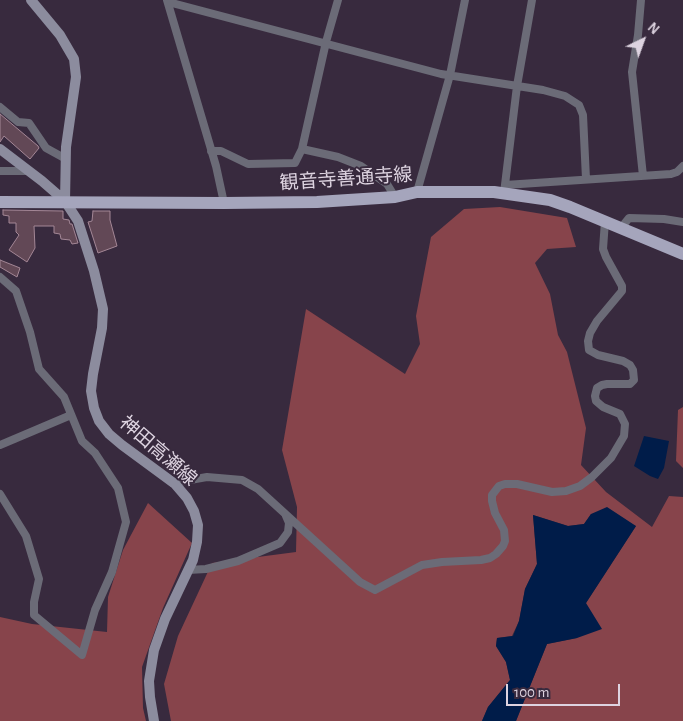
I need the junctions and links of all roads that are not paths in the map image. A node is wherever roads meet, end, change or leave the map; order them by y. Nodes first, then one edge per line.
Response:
1 (31, 0) edge
2 (338, 0) edge
3 (465, 0) edge
4 (532, 0) edge
5 (641, 0) edge
6 (168, 1) edge
7 (326, 42) junction
8 (450, 75) junction
9 (517, 86) junction
10 (0, 107) edge
11 (0, 149) edge
12 (302, 149) junction
13 (212, 151) junction
14 (66, 159) junction
15 (683, 166) edge
16 (0, 171) edge
17 (29, 171) junction
18 (643, 176) junction
19 (586, 179) junction
20 (505, 189) junction
21 (417, 192) junction
22 (396, 197) junction
23 (65, 201) junction
24 (0, 202) edge
25 (224, 203) junction
26 (605, 221) junction
27 (683, 222) edge
28 (621, 228) junction
29 (683, 254) edge
30 (0, 277) edge
31 (71, 415) junction
32 (0, 445) edge
33 (173, 483) junction
34 (0, 494) edge
35 (285, 514) junction
36 (188, 570) junction
37 (154, 721) edge

1 - 14 main road
2 - 7 street
3 - 8 street
4 - 9 street
5 - 18 street
6 - 7 street
6 - 13 street
7 - 8 street
7 - 12 street
8 - 9 street
8 - 21 street
9 - 19 street
9 - 20 street
10 - 14 street
11 - 17 main road, 神田高瀬線
12 - 13 street
12 - 22 street
13 - 25 street
14 - 23 main road
15 - 18 street
16 - 17 street
17 - 23 main road, 神田高瀬線
18 - 19 street
19 - 20 street
20 - 21 main road, 観音寺善通寺線
20 - 26 main road, 観音寺善通寺線
21 - 22 main road, 観音寺善通寺線
22 - 25 main road, 観音寺善通寺線
23 - 24 main road, 観音寺善通寺線
23 - 25 main road, 観音寺善通寺線
23 - 33 main road, 神田高瀬線
26 - 28 main road, 観音寺善通寺線
26 - 35 street
27 - 28 street
28 - 29 main road, 観音寺善通寺線
30 - 31 street
31 - 32 street
31 - 34 street
33 - 35 street
33 - 36 main road, 神田高瀬線
35 - 36 street
36 - 37 main road, 神田高瀬線

